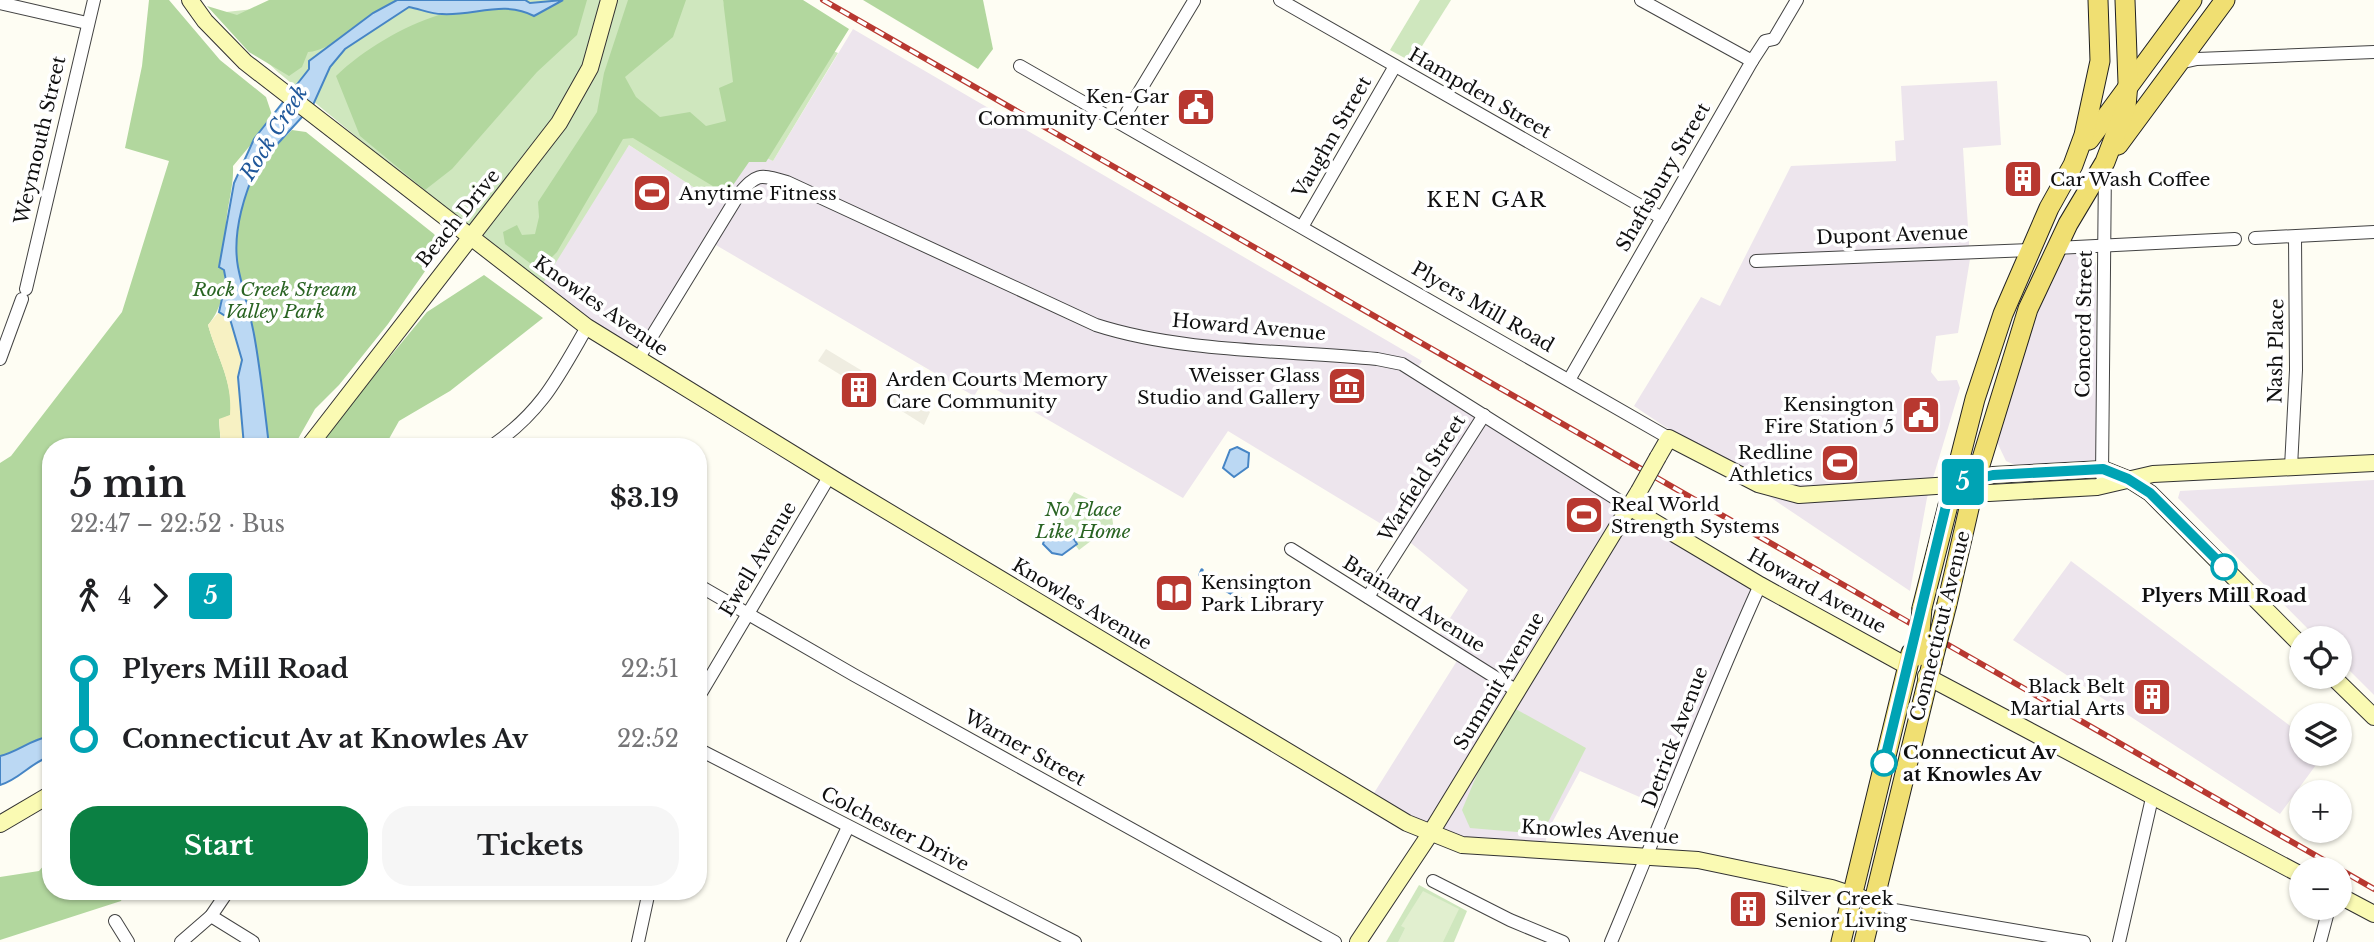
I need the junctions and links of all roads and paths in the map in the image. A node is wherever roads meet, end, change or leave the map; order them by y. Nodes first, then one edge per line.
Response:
1 (94, 0) edge
2 (190, 0) edge
3 (609, 0) edge
4 (1280, 0) edge
5 (1641, 0) edge
6 (1797, 0) edge
7 (2098, 0) edge
8 (2125, 0) edge
9 (2192, 0) edge
10 (2225, 0) edge
11 (1194, 1) edge
12 (0, 3) edge
13 (87, 23) junction
14 (2204, 29) junction
15 (2374, 52) edge
16 (2214, 58) junction
17 (1752, 61) junction
18 (2179, 63) junction
19 (1020, 66) dead end
20 (1395, 66) junction
21 (2129, 83) junction
22 (1121, 122) junction
23 (2105, 162) junction
24 (2073, 165) junction
25 (1662, 218) junction
26 (1302, 227) junction
27 (2374, 232) edge
28 (470, 237) junction
29 (2295, 237) junction
30 (2255, 238) dead end
31 (2235, 239) dead end
32 (2104, 246) junction
33 (2056, 248) junction
34 (2030, 250) junction
35 (1756, 261) dead end
36 (587, 327) junction
37 (0, 359) edge
38 (638, 359) junction
39 (1569, 380) junction
40 (1484, 415) junction
41 (315, 438) edge
42 (503, 438) edge
43 (1669, 438) junction
44 (2374, 463) edge
45 (2291, 467) junction
46 (2103, 469) junction
47 (2174, 472) junction
48 (829, 477) junction
49 (2128, 479) junction
50 (1951, 485) junction
51 (1975, 486) junction
52 (2102, 486) junction
53 (1629, 507) junction
54 (2165, 508) junction
55 (1291, 549) dead end
56 (1760, 585) junction
57 (707, 590) edge
58 (1368, 597) junction
59 (749, 613) junction
60 (2289, 633) edge
61 (1919, 663) junction
62 (707, 683) edge
63 (2345, 689) edge
64 (1517, 691) junction
65 (2374, 717) edge
66 (707, 754) edge
67 (2152, 798) junction
68 (42, 799) edge
69 (0, 824) edge
70 (848, 827) junction
71 (1430, 834) junction
72 (1647, 856) junction
73 (2289, 869) edge
74 (1433, 881) dead end
75 (1851, 894) junction
76 (222, 900) edge
77 (647, 900) edge
78 (1875, 902) junction
79 (2352, 902) edge
80 (2374, 914) edge
81 (211, 916) junction
82 (2326, 920) edge
83 (115, 921) dead end
84 (128, 942) edge
85 (181, 942) edge
86 (253, 942) edge
87 (638, 942) edge
88 (793, 942) edge
89 (1075, 942) edge
90 (1335, 942) edge
91 (1358, 942) edge
92 (1563, 942) edge
93 (1611, 942) edge
94 (1841, 942) edge
95 (1864, 942) edge
96 (2084, 942) edge
97 (2119, 942) edge
98 (2320, 942) edge

1 - 13 street, Weymouth Street
2 - 28 main road, Knowles Avenue
3 - 28 main road, Beach Drive
4 - 20 street, Hampden Street
5 - 17 street
6 - 17 street, Shaftsbury Street
7 - 24 main road, Connecticut Avenue
8 - 21 main road, Connecticut Avenue
9 - 21 main road
10 - 14 main road
11 - 22 street
12 - 13 street
13 - 37 street, Weymouth Street
14 - 16 street
14 - 18 main road
15 - 16 street
16 - 18 street
17 - 25 street, Shaftsbury Street
18 - 23 main road
19 - 22 street, Plyers Mill Road
20 - 25 street, Hampden Street
20 - 26 street, Vaughn Street
21 - 23 main road, Connecticut Avenue
21 - 24 main road
22 - 26 street, Plyers Mill Road
23 - 32 street, Concord Street
23 - 33 main road, Connecticut Avenue
24 - 34 main road, Connecticut Avenue
25 - 39 street, Shaftsbury Street
26 - 39 street, Plyers Mill Road
27 - 29 street
28 - 36 main road, Knowles Avenue
28 - 41 main road, Beach Drive
29 - 30 street
29 - 45 street, Nash Place
31 - 32 street
32 - 33 street
32 - 46 street, Concord Street
33 - 51 main road, Connecticut Avenue
34 - 35 street, Dupont Avenue
34 - 50 main road, Connecticut Avenue
36 - 38 main road, Knowles Avenue
36 - 42 street
38 - 40 street, Howard Avenue
38 - 48 main road, Knowles Avenue
39 - 43 street, Plyers Mill Road
40 - 53 street, Howard Avenue
40 - 58 street, Warfield Street
43 - 50 main road, Plyers Mill Road
43 - 53 main road, Summit Avenue, bridge
44 - 45 main road, Plyers Mill Road
45 - 47 main road, Plyers Mill Road
46 - 49 main road, Plyers Mill Road
46 - 51 main road, Plyers Mill Road
46 - 52 street, Concord Street
47 - 49 main road, Plyers Mill Road
47 - 54 main road
48 - 59 street, Ewell Avenue
48 - 71 main road, Knowles Avenue
49 - 52 main road, Plyers Mill Road
49 - 54 main road
50 - 51 main road, Plyers Mill Road
50 - 61 main road, Connecticut Avenue, bridge
51 - 52 main road, Plyers Mill Road
51 - 61 main road, Connecticut Avenue, bridge
53 - 56 main road, Howard Avenue
53 - 64 main road, Summit Avenue
54 - 60 main road
55 - 58 street, Brainard Avenue
56 - 61 main road, Howard Avenue
56 - 72 street, Detrick Avenue
57 - 59 street, Warner Street
58 - 64 street, Brainard Avenue
59 - 62 street, Ewell Avenue
59 - 90 street, Warner Street
61 - 67 main road, Howard Avenue
61 - 75 main road, Connecticut Avenue
61 - 78 main road, Connecticut Avenue
63 - 65 main road
64 - 71 main road, Summit Avenue
66 - 70 street, Colchester Drive
67 - 73 main road, Howard Avenue
67 - 97 street
68 - 69 main road
70 - 88 street
70 - 89 street, Colchester Drive
71 - 72 main road, Knowles Avenue
71 - 91 main road, Summit Avenue
72 - 75 main road, Knowles Avenue
72 - 93 street, Detrick Avenue
74 - 92 street
75 - 78 main road, Knowles Avenue
75 - 94 main road, Connecticut Avenue
76 - 81 street
77 - 87 street
78 - 95 main road, Connecticut Avenue
78 - 96 street, Knowles Avenue
79 - 80 main road
81 - 85 street
81 - 86 street
82 - 98 street
83 - 84 street

